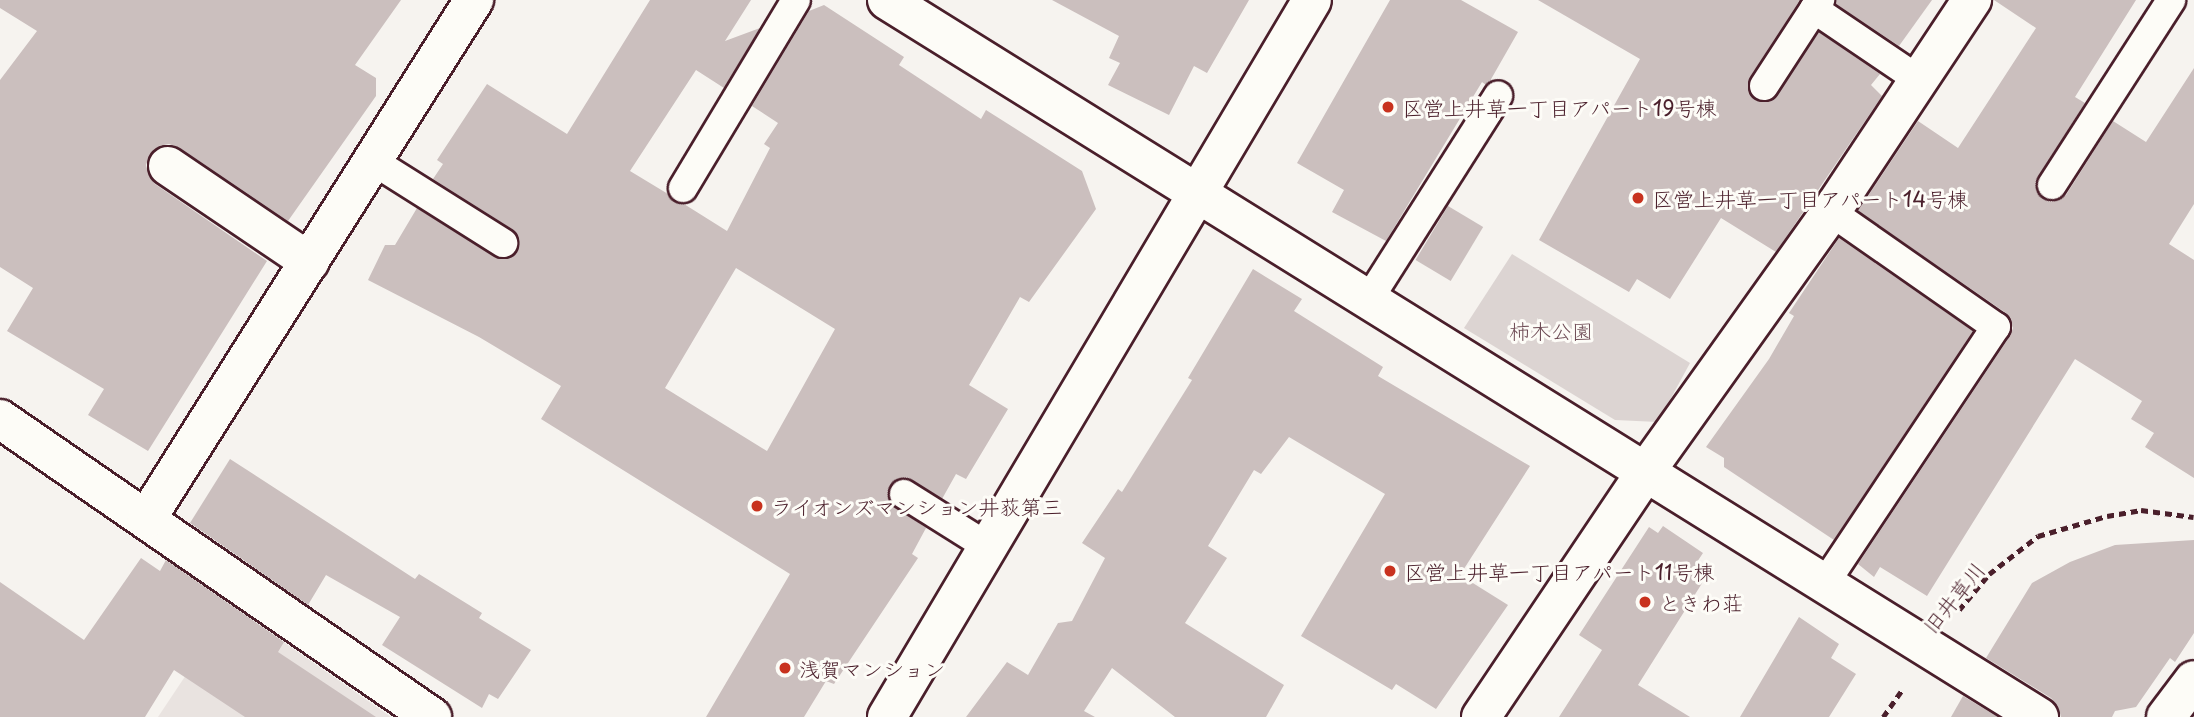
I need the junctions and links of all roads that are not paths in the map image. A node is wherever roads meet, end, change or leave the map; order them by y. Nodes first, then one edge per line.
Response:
1 (474, 0) edge
2 (796, 0) edge
3 (887, 0) edge
4 (1312, 0) edge
5 (1972, 0) edge
6 (2171, 0) edge
7 (1817, 4) edge
8 (1920, 80) junction
9 (1764, 86) dead end
10 (1498, 96) dead end
11 (373, 161) junction
12 (168, 166) dead end
13 (2052, 185) dead end
14 (683, 188) dead end
15 (1198, 194) junction
16 (1831, 212) junction
17 (503, 243) dead end
18 (310, 262) junction
19 (1368, 299) junction
20 (0, 419) edge
21 (1646, 471) junction
22 (904, 494) dead end
23 (147, 518) junction
24 (988, 547) junction
25 (1825, 583) junction
26 (2194, 680) edge
27 (432, 717) edge
28 (887, 717) edge
29 (1480, 717) edge
30 (2039, 717) edge
31 (2166, 717) edge

1 - 11 street
2 - 14 lane
3 - 15 street
4 - 15 street
5 - 8 street
6 - 13 lane
7 - 8 lane
7 - 9 lane
8 - 16 street
10 - 19 lane
11 - 17 lane
11 - 18 street
12 - 18 street
15 - 19 street
15 - 24 street
16 - 21 street
16 - 25 lane
18 - 23 street
19 - 21 street
20 - 23 street
21 - 25 street
21 - 29 street
22 - 24 lane
23 - 27 street
24 - 28 street
25 - 30 street
26 - 31 street

